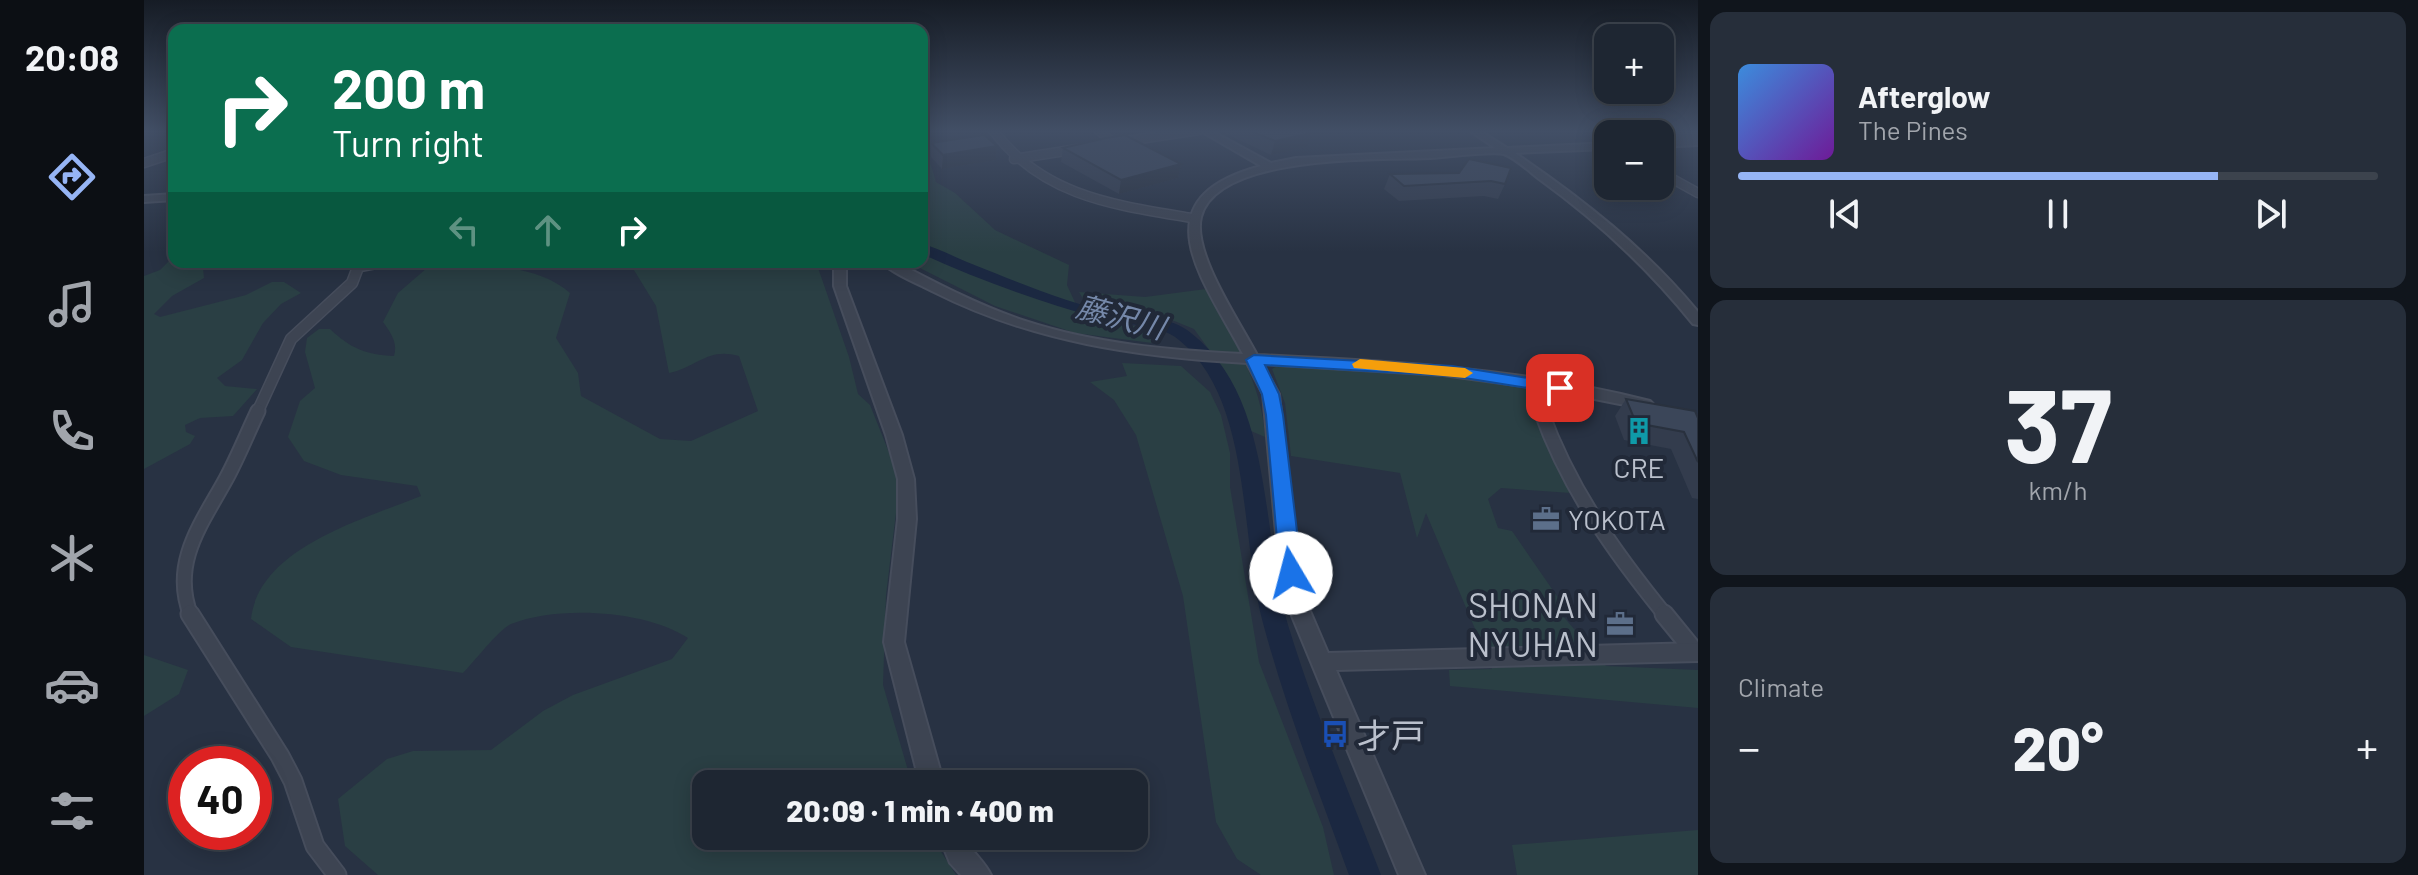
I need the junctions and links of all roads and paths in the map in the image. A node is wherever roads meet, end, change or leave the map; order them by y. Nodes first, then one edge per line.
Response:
1 (1031, 171) edge
2 (1256, 171) edge
3 (1535, 171) edge
4 (1674, 180) edge
5 (1698, 193) edge
6 (168, 197) edge
7 (144, 199) edge
8 (1192, 218) junction
9 (358, 268) edge
10 (840, 268) edge
11 (899, 268) edge
12 (1698, 321) edge
13 (1247, 359) junction
14 (1530, 382) junction
15 (1658, 407) edge
16 (1697, 652) edge
17 (1322, 662) junction
18 (928, 770) edge
19 (957, 850) edge
20 (337, 875) edge
21 (978, 875) edge
22 (1412, 875) edge

1 - 8 street
2 - 8 street
3 - 12 street
4 - 5 street
6 - 7 street
8 - 13 street
9 - 20 street
10 - 18 street
11 - 13 street
13 - 14 street
13 - 17 street
14 - 15 street
14 - 16 street
16 - 17 street
17 - 22 street
19 - 21 street

